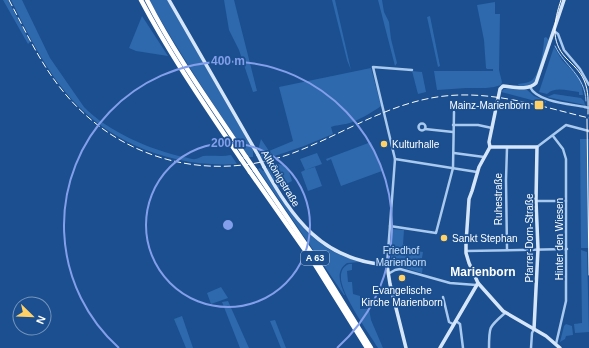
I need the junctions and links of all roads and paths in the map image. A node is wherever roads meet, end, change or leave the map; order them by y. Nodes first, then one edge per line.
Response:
1 (140, 0) edge
2 (147, 0) edge
3 (169, 0) edge
4 (564, 0) edge
5 (554, 31) junction
6 (412, 70) dead end
7 (589, 85) edge
8 (530, 88) junction
9 (589, 108) edge
10 (454, 112) dead end
11 (453, 124) junction
12 (492, 128) junction
13 (425, 129) dead end
14 (589, 131) edge
15 (454, 132) junction
16 (553, 136) junction
17 (490, 147) junction
18 (537, 147) junction
19 (507, 148) junction
20 (454, 153) junction
21 (484, 157) junction
22 (244, 158) junction
23 (395, 159) junction
24 (454, 168) junction
25 (252, 171) junction
26 (476, 172) junction
27 (536, 201) junction
28 (566, 201) junction
29 (390, 226) junction
30 (507, 249) junction
31 (538, 249) junction
32 (567, 249) junction
33 (466, 251) junction
34 (387, 266) junction
35 (388, 275) junction
36 (477, 284) junction
37 (443, 297) dead end
38 (505, 313) junction
39 (454, 322) junction
40 (534, 329) junction
41 (556, 344) junction
42 (367, 348) edge
43 (371, 348) edge
44 (406, 348) edge
45 (440, 348) edge
46 (463, 348) edge
47 (490, 348) edge
48 (531, 348) edge
49 (560, 348) edge

1 - 22 highway, A 63
2 - 22 highway, A 63
3 - 34 street, Altkönigstraße, bridge
4 - 5 street
5 - 7 street
5 - 8 street
6 - 23 street
8 - 9 street, bridge
8 - 12 street
10 - 11 street
11 - 12 street
11 - 15 street
12 - 17 street
13 - 15 street
14 - 16 street
15 - 20 street
16 - 18 street
16 - 28 street, Hinter den Wiesen
17 - 19 street
17 - 21 street
18 - 19 street
18 - 27 street, Pfarrer-Dorn-Straße
19 - 30 street, Ruhestraße
20 - 21 street
20 - 24 street
21 - 26 street
22 - 25 highway, A 63, bridge
23 - 24 street
23 - 29 street
24 - 26 street
24 - 29 street
25 - 42 highway, A 63
25 - 43 highway, A 63
26 - 33 street
27 - 28 street
27 - 31 street, Pfarrer-Dorn-Straße
28 - 32 street, Hinter den Wiesen
29 - 34 street
30 - 31 street
30 - 33 street
31 - 32 street
31 - 40 street, Pfarrer-Dorn-Straße
32 - 41 street, Hinter den Wiesen
33 - 36 street
34 - 35 street
35 - 36 street
35 - 44 street
36 - 38 street
36 - 39 street
37 - 39 street
38 - 40 street
38 - 47 street
39 - 45 street
39 - 46 street
40 - 41 street
40 - 48 street
41 - 49 street

